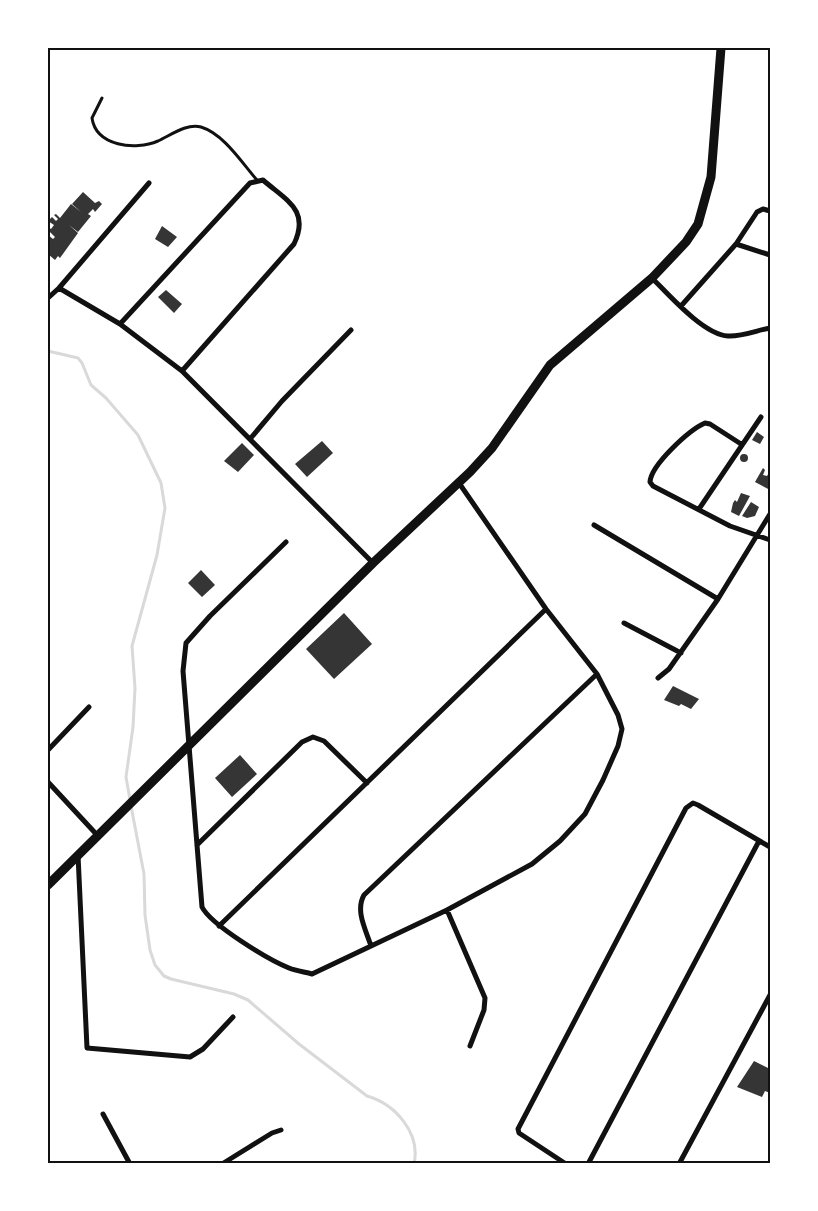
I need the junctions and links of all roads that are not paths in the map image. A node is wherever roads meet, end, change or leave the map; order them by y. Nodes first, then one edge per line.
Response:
1 (721, 48) edge
2 (102, 98) dead end
3 (257, 180) junction
4 (149, 183) dead end
5 (770, 211) edge
6 (736, 244) junction
7 (770, 255) edge
8 (652, 278) junction
9 (59, 288) junction
10 (48, 298) edge
11 (681, 306) junction
12 (120, 324) junction
13 (770, 328) edge
14 (351, 330) dead end
15 (182, 371) junction
16 (761, 417) dead end
17 (250, 439) junction
18 (741, 444) junction
19 (459, 482) junction
20 (699, 509) junction
21 (770, 514) edge
22 (594, 525) dead end
23 (756, 535) junction
24 (770, 540) edge
25 (286, 542) dead end
26 (373, 563) junction
27 (718, 599) junction
28 (546, 609) junction
29 (624, 623) dead end
30 (681, 653) junction
31 (597, 674) junction
32 (658, 678) dead end
33 (89, 706) dead end
34 (188, 748) junction
35 (48, 750) edge
36 (48, 782) edge
37 (367, 783) junction
38 (98, 836) junction
39 (759, 841) junction
40 (197, 845) junction
41 (770, 847) edge
42 (78, 855) junction
43 (48, 885) edge
44 (447, 910) junction
45 (219, 926) junction
46 (371, 946) junction
47 (770, 995) edge
48 (233, 1017) dead end
49 (470, 1046) dead end
50 (103, 1114) dead end
51 (281, 1130) dead end
52 (130, 1164) edge
53 (222, 1164) edge
54 (566, 1164) edge
55 (588, 1164) edge
56 (679, 1164) edge

1 - 8 main road
2 - 3 lane
3 - 12 street
3 - 15 street
4 - 9 street
5 - 6 street
6 - 7 street
6 - 11 street
8 - 11 street
8 - 19 main road
9 - 10 street
9 - 12 street
11 - 13 street
12 - 15 street
14 - 17 street
15 - 17 street
16 - 18 street
17 - 26 street
18 - 20 street
18 - 20 street
19 - 26 main road
19 - 28 street
20 - 23 street
21 - 23 street
22 - 27 street
23 - 24 street
23 - 27 street
25 - 34 street
26 - 34 main road
27 - 30 street
28 - 31 street
28 - 37 street
29 - 30 street
30 - 32 street
31 - 44 street
31 - 46 street
33 - 35 street
34 - 38 main road
34 - 40 street
36 - 38 street
37 - 40 street
37 - 45 street
38 - 42 main road
39 - 41 street
39 - 54 street
39 - 55 street
40 - 45 street
42 - 43 main road
42 - 48 street
44 - 46 street
44 - 49 street
45 - 46 street
47 - 56 street
50 - 52 street
51 - 53 street

